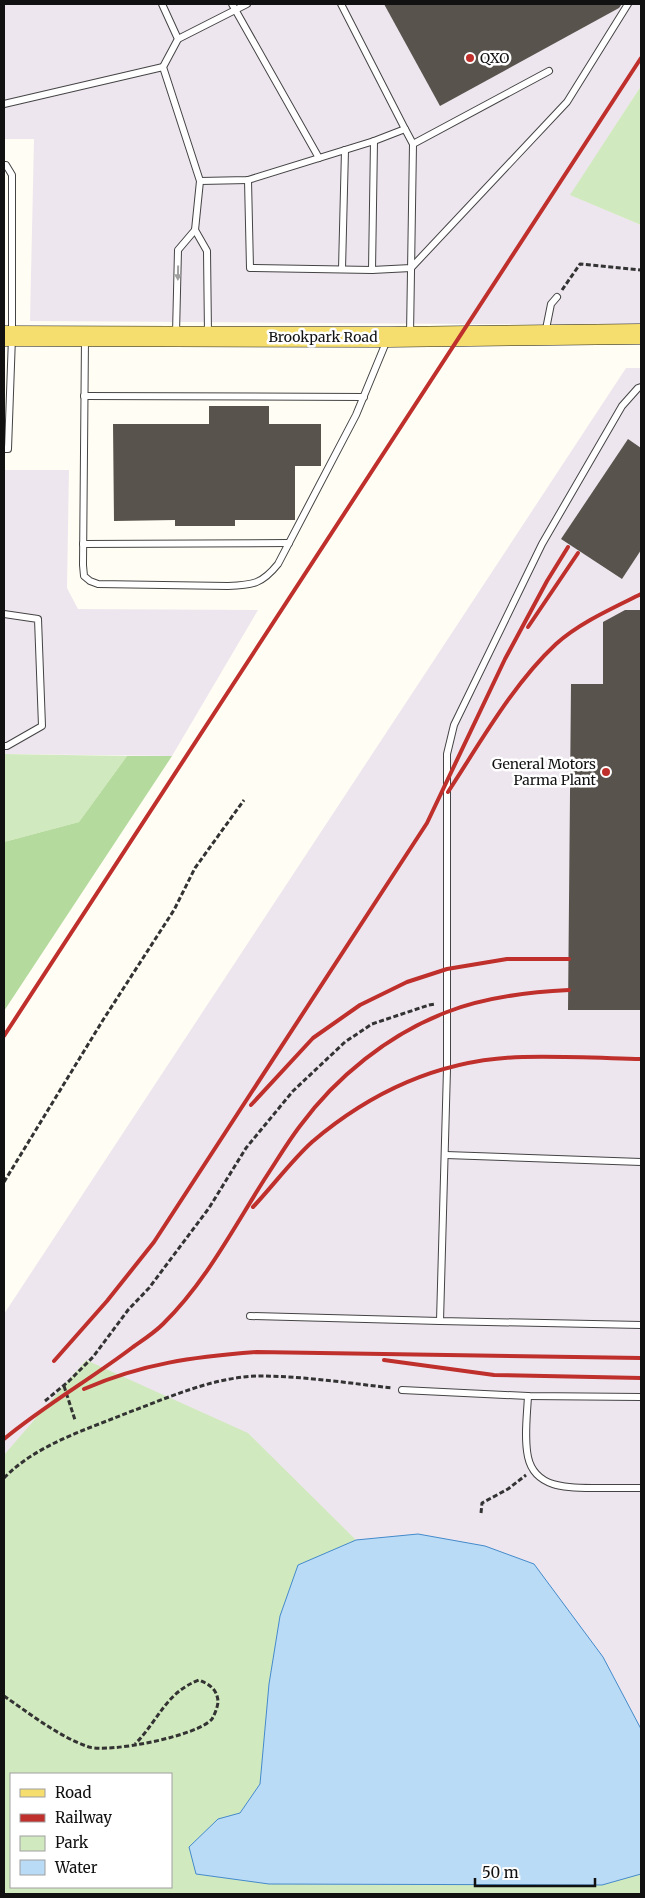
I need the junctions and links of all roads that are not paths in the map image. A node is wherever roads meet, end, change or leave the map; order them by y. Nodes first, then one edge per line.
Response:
1 (162, 4) edge
2 (247, 4) edge
3 (341, 4) edge
4 (628, 4) edge
5 (233, 7) edge
6 (178, 40) junction
7 (163, 67) junction
8 (549, 71) dead end
9 (4, 104) edge
10 (405, 129) junction
11 (374, 141) junction
12 (413, 144) junction
13 (345, 150) junction
14 (319, 158) junction
15 (4, 165) edge
16 (248, 180) junction
17 (200, 181) junction
18 (195, 230) junction
19 (4, 267) edge
20 (12, 267) junction
21 (411, 268) junction
22 (342, 269) junction
23 (372, 270) junction
24 (557, 297) road end
25 (641, 334) edge
26 (544, 335) junction
27 (176, 336) junction
28 (410, 336) junction
29 (8, 337) edge
30 (85, 337) junction
31 (208, 337) junction
32 (388, 337) junction
33 (641, 387) edge
34 (84, 396) junction
35 (364, 397) junction
36 (4, 449) edge
37 (289, 543) junction
38 (83, 544) junction
39 (4, 614) edge
40 (4, 746) edge
41 (446, 1155) junction
42 (641, 1162) edge
43 (250, 1316) dead end
44 (440, 1321) junction
45 (641, 1325) edge
46 (402, 1390) road end
47 (528, 1396) junction
48 (641, 1397) edge
49 (641, 1488) edge

1 - 6 lane
2 - 5 lane
3 - 10 lane
4 - 21 lane
5 - 6 lane
5 - 14 lane
6 - 7 lane
7 - 9 lane
7 - 17 lane
8 - 12 lane
10 - 11 lane
10 - 12 lane
11 - 13 lane
11 - 23 lane
12 - 21 lane
13 - 14 lane
13 - 22 lane
14 - 16 lane
15 - 20 lane
16 - 17 lane
16 - 22 lane
17 - 18 lane
18 -> 27 lane
18 - 31 lane
19 - 20 lane
20 - 29 lane
21 - 23 lane
21 - 28 lane
22 - 23 lane
24 - 26 lane
25 - 26 main road, Brookpark Road
26 - 28 main road, Brookpark Road
27 - 30 main road, Brookpark Road
27 - 31 main road, Brookpark Road
28 - 32 main road, Brookpark Road
29 - 30 main road, Brookpark Road
29 - 36 lane
30 - 34 lane
31 - 32 main road, Brookpark Road
32 - 35 lane
33 - 41 lane
34 - 35 lane
34 - 38 lane
35 - 37 lane
37 - 38 lane
37 - 38 lane
39 - 40 lane
41 - 42 lane
41 - 44 lane
43 - 44 lane
44 - 45 lane
46 - 47 lane
47 - 48 lane
47 - 49 lane

